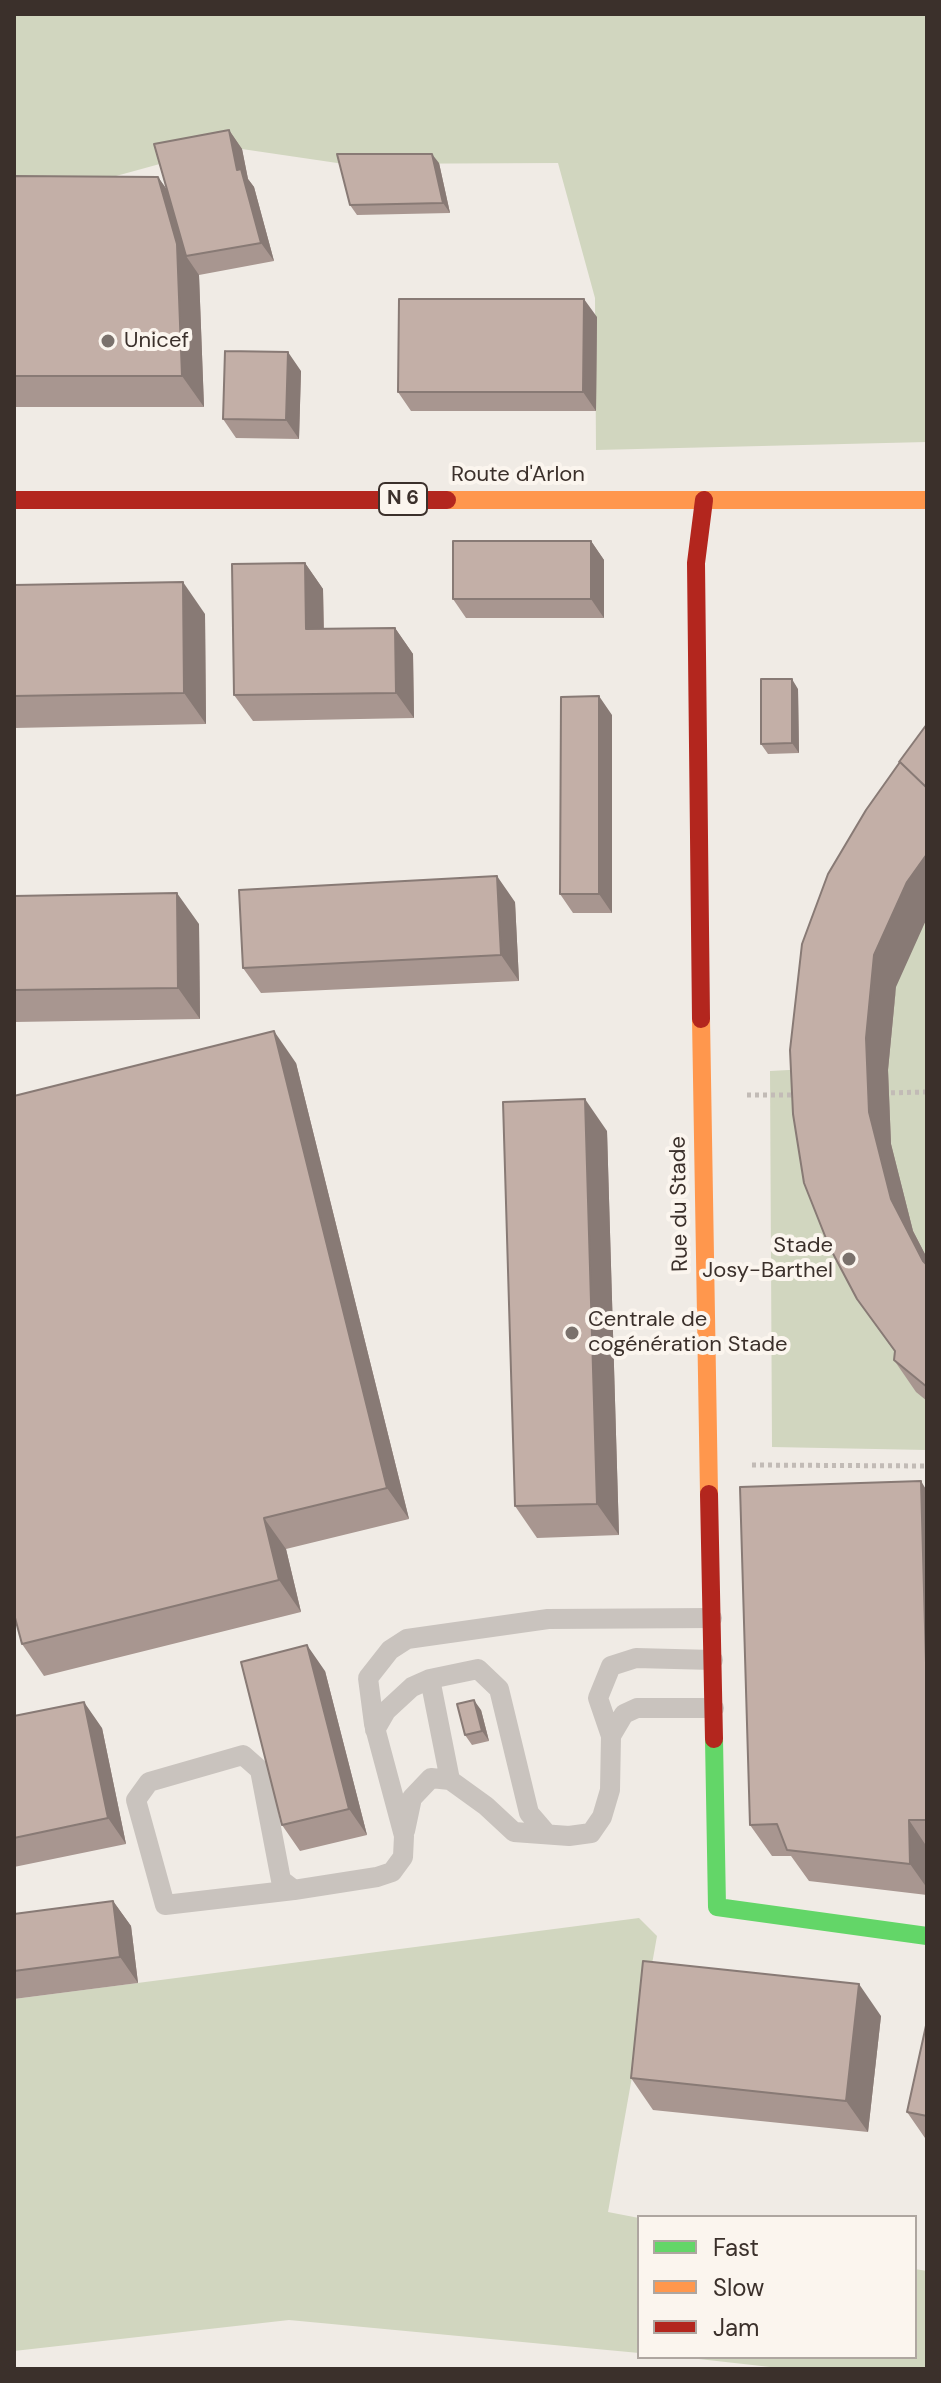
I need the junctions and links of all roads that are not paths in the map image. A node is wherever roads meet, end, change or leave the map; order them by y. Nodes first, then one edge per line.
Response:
1 (14, 500) edge
2 (704, 500) junction
3 (927, 500) edge
4 (712, 1618) junction
5 (713, 1660) junction
6 (430, 1679) junction
7 (714, 1708) junction
8 (375, 1730) junction
9 (611, 1736) junction
10 (450, 1780) junction
11 (547, 1834) junction
12 (404, 1836) junction
13 (294, 1890) junction
14 (927, 1936) edge

1 - 2 street, Route d'Arlon / N 6
2 - 3 street, Route d'Arlon / N 6
2 - 4 street, Rue du Stade
4 - 5 street, Rue du Stade
4 - 8 lane
5 - 7 street, Rue du Stade
5 - 9 lane
6 - 8 lane
6 - 10 lane
6 - 11 lane
7 - 9 lane
7 - 14 street, Rue du Stade
8 - 12 lane
9 - 11 lane
10 - 11 lane
10 - 12 lane
12 - 13 lane
13 - 13 lane

